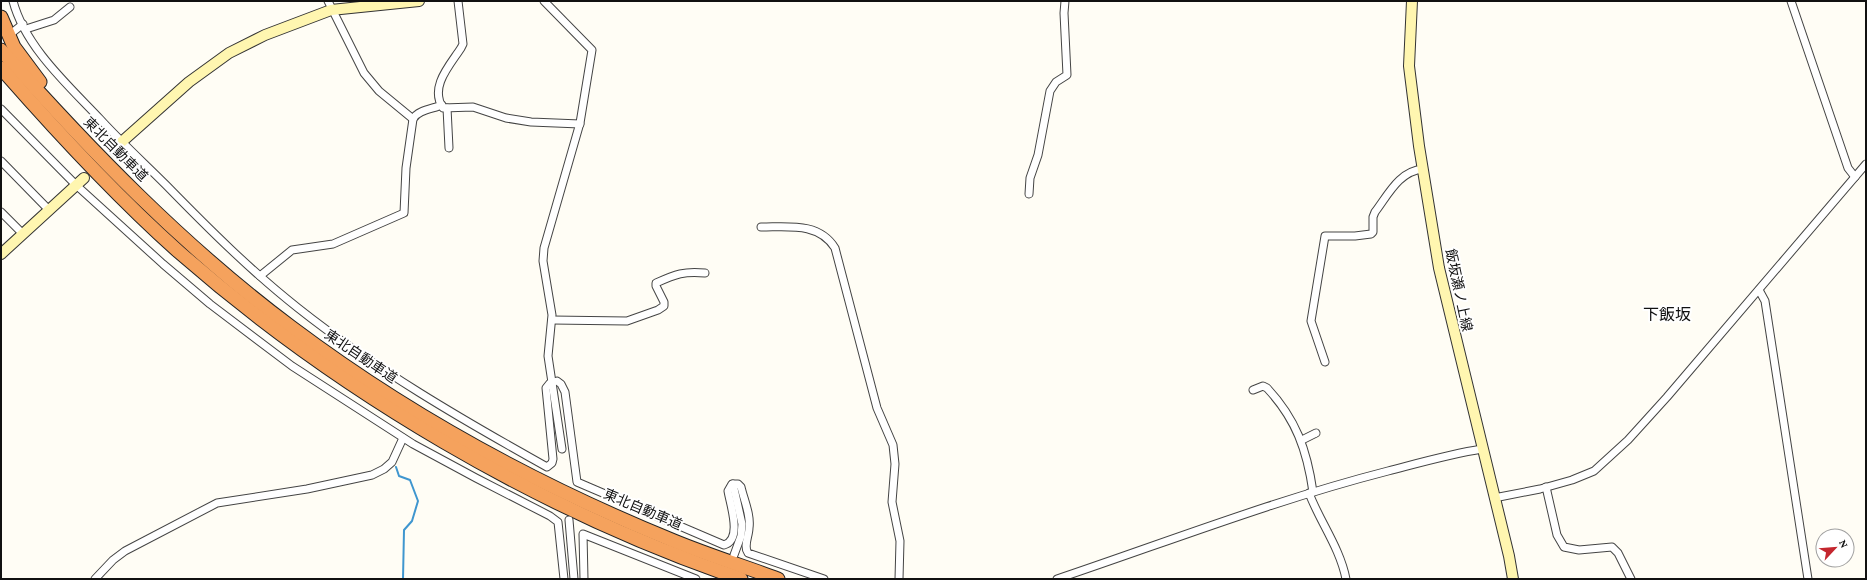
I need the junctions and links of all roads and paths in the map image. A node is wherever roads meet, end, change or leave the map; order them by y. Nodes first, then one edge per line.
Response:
1 (13, 1) edge
2 (328, 1) edge
3 (419, 1) edge
4 (458, 1) edge
5 (544, 1) edge
6 (1064, 1) edge
7 (1412, 1) edge
8 (1791, 1) edge
9 (70, 7) dead end
10 (333, 10) junction
11 (1, 17) edge
12 (25, 27) junction
13 (13, 32) dead end
14 (1, 50) edge
15 (1, 68) edge
16 (1, 73) edge
17 (445, 107) junction
18 (1, 109) edge
19 (40, 112) junction
20 (413, 119) junction
21 (580, 124) junction
22 (119, 144) junction
23 (449, 148) dead end
24 (1, 160) edge
25 (1866, 164) edge
26 (1423, 169) junction
27 (1855, 177) junction
28 (84, 178) dead end
29 (76, 185) junction
30 (131, 187) junction
31 (1029, 194) dead end
32 (49, 210) junction
33 (1, 212) edge
34 (761, 227) dead end
35 (22, 234) junction
36 (1, 254) edge
37 (705, 273) dead end
38 (260, 276) junction
39 (1759, 290) junction
40 (552, 320) junction
41 (1325, 362) dead end
42 (553, 381) junction
43 (1253, 390) dead end
44 (1316, 433) dead end
45 (403, 438) junction
46 (1302, 440) junction
47 (562, 449) dead end
48 (1482, 449) junction
49 (733, 484) junction
50 (1546, 487) junction
51 (1311, 493) junction
52 (1494, 498) junction
53 (569, 520) dead end
54 (734, 555) dead end
55 (1072, 577) edge
56 (95, 579) edge
57 (564, 579) edge
58 (574, 579) edge
59 (584, 579) edge
60 (696, 579) edge
61 (741, 579) edge
62 (778, 579) edge
63 (824, 579) edge
64 (899, 579) edge
65 (1058, 579) edge
66 (1346, 579) edge
67 (1513, 579) edge
68 (1631, 579) edge
69 (1808, 579) edge

1 - 12 street
2 - 10 street
3 - 10 main road
4 - 17 street
5 - 21 street
6 - 31 street
7 - 26 main road, 飯坂瀬ノ上線
8 - 27 street
9 - 12 street
10 - 20 street
10 - 22 main road
11 - 30 highway
12 - 13 street
12 - 22 street
14 - 30 highway, 東北自動車道
15 - 19 highway, 東北自動車道
16 - 19 highway
17 - 20 street
17 - 21 street
17 - 23 street
18 - 29 street
19 - 61 highway, 東北自動車道
20 - 38 street
21 - 40 street
22 - 38 street
24 - 32 street
25 - 27 street
26 - 41 street
26 - 48 main road, 飯坂瀬ノ上線
27 - 39 street
28 - 29 main road
29 - 32 main road
29 - 45 street
30 - 62 highway, 東北自動車道
32 - 35 main road
33 - 35 street
34 - 64 street
35 - 36 main road
37 - 40 street
38 - 42 street
39 - 50 street
39 - 69 street
40 - 42 street
42 - 47 street
42 - 49 street
43 - 46 street
44 - 46 street
45 - 56 street
45 - 57 street
46 - 51 street
48 - 51 street
48 - 52 main road, 飯坂瀬ノ上線
49 - 54 street
49 - 63 street
50 - 52 street
50 - 68 street
51 - 55 street
51 - 66 street
52 - 67 main road, 飯坂瀬ノ上線
53 - 58 street
55 - 65 street
59 - 60 street

